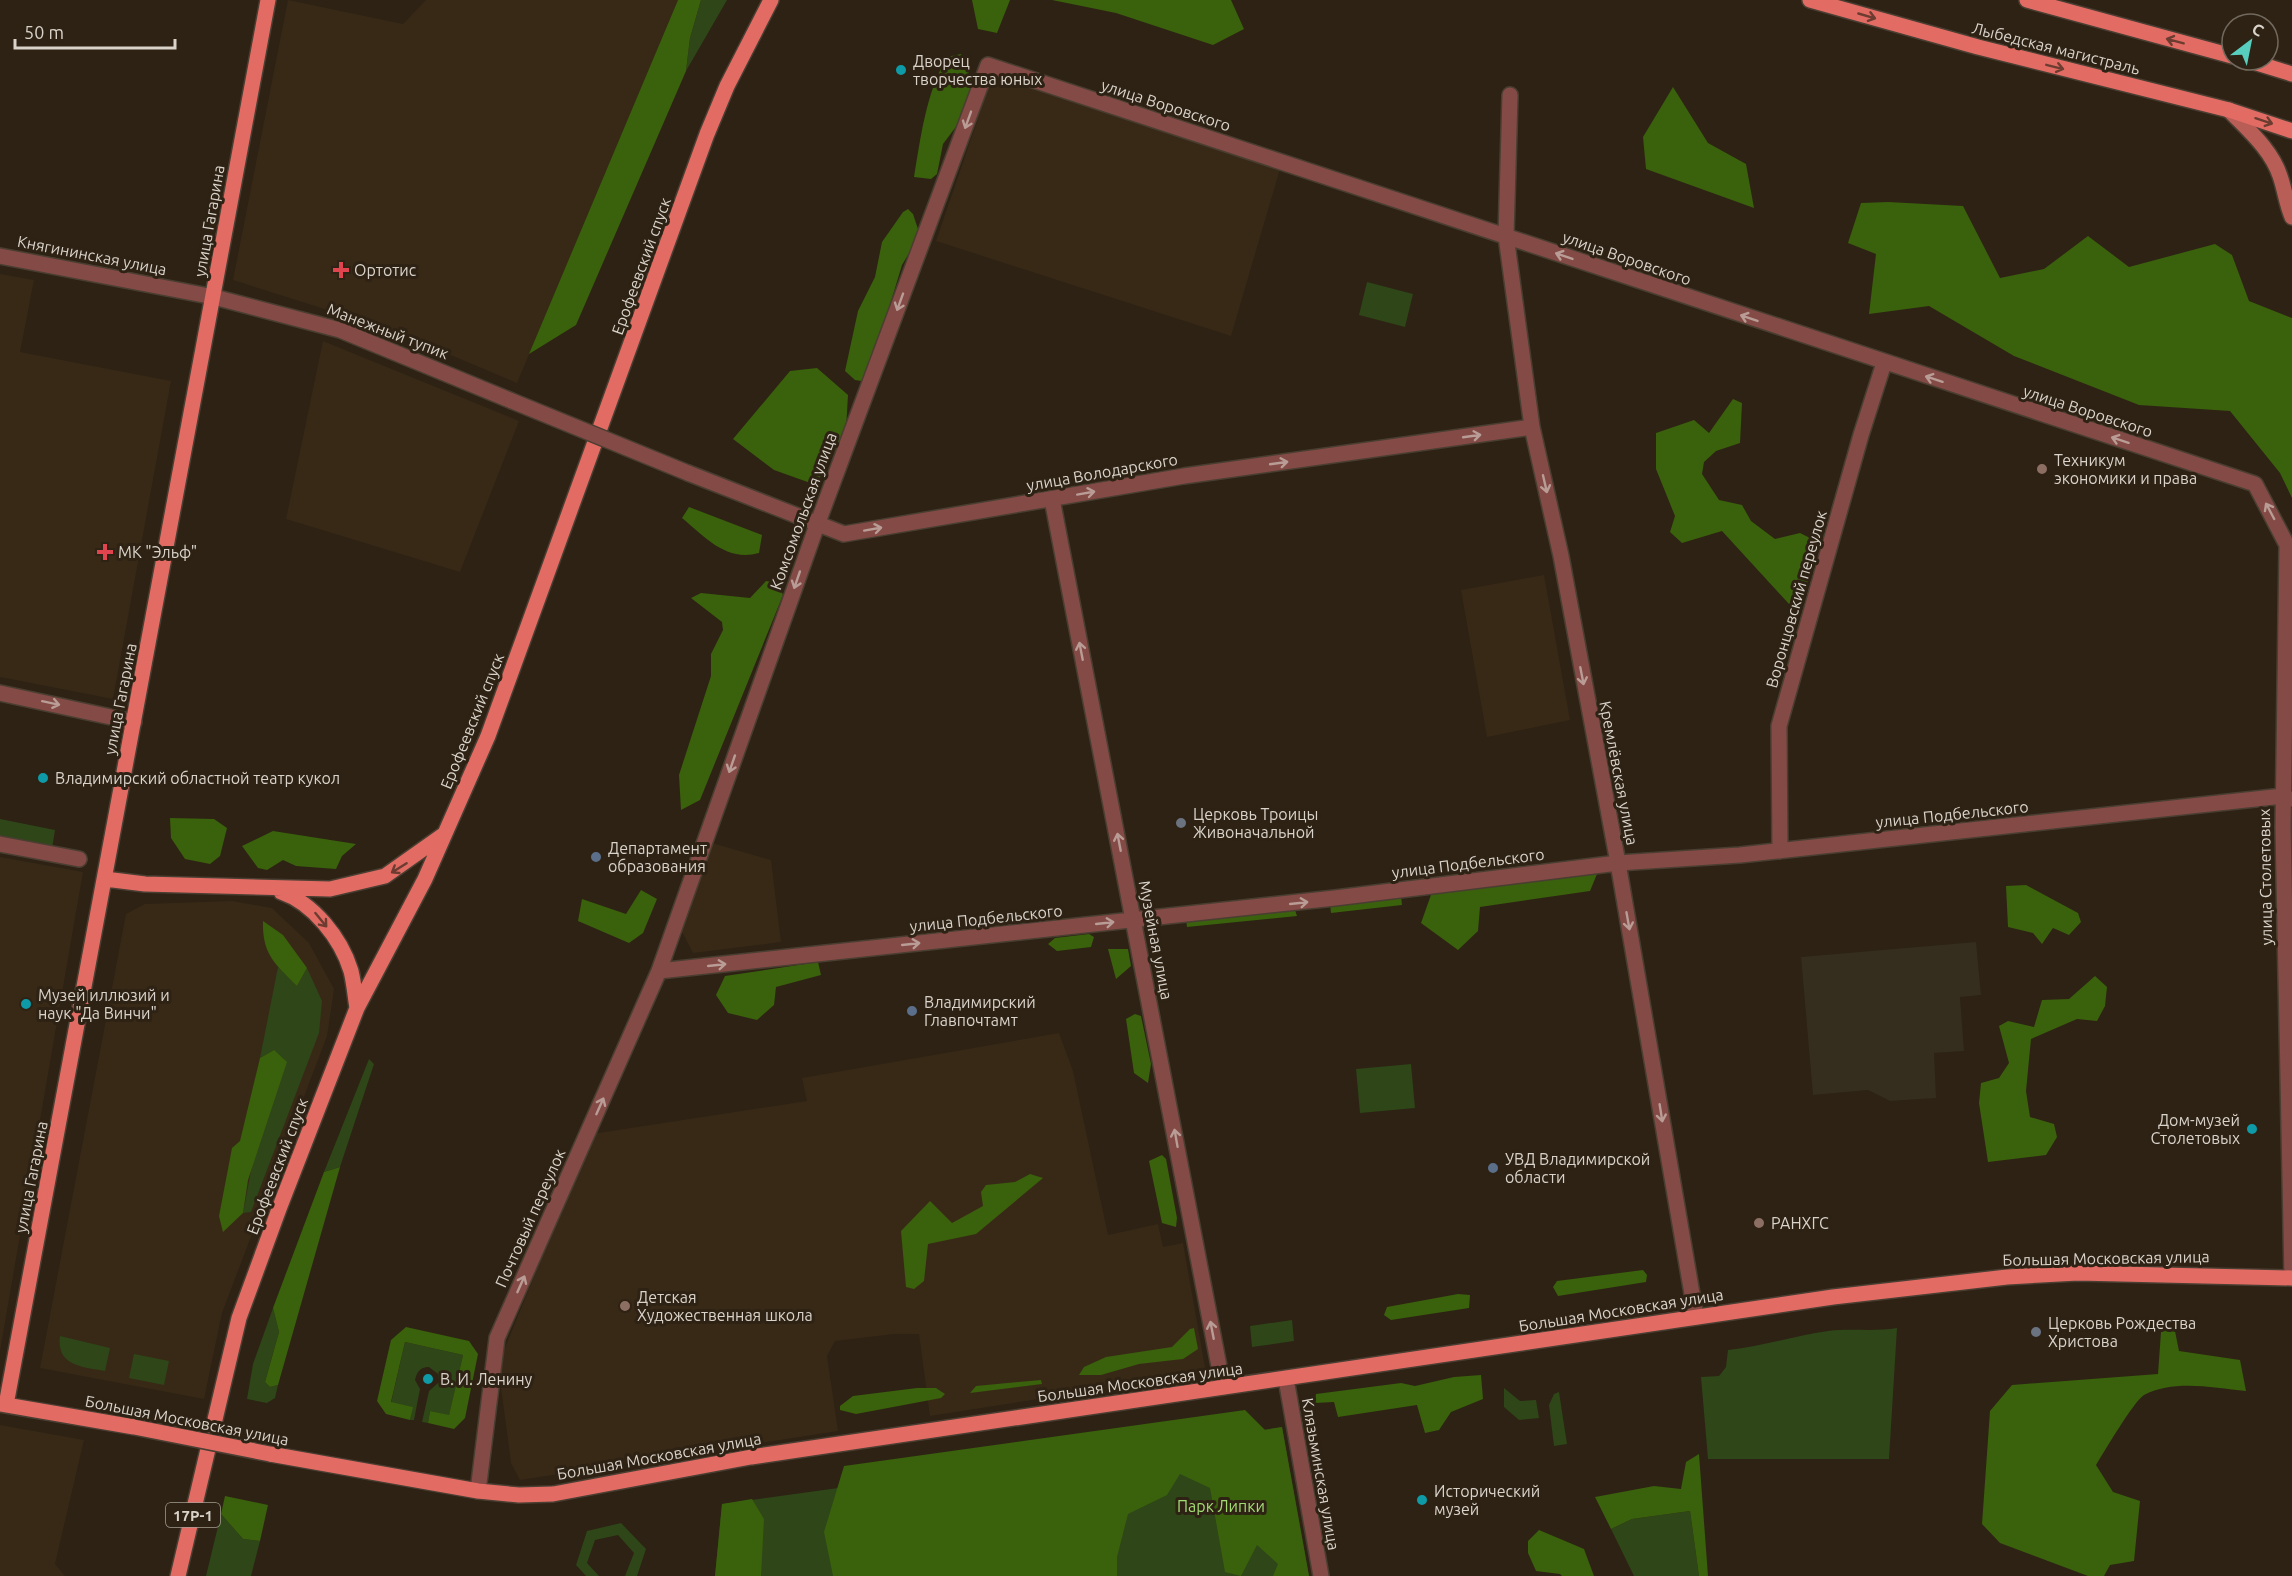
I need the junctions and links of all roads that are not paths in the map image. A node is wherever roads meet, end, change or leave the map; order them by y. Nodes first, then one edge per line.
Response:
1 (268, 0) edge
2 (771, 0) edge
3 (1810, 0) edge
4 (2027, 0) edge
5 (2220, 53) edge
6 (988, 65) joint
7 (1510, 95) dead end
8 (2229, 110) junction
9 (2292, 131) edge
10 (2292, 217) edge
11 (1506, 236) junction
12 (0, 256) edge
13 (213, 297) junction
14 (1884, 363) junction
15 (1532, 427) junction
16 (688, 473) joint
17 (2255, 484) joint
18 (1052, 499) junction
19 (817, 525) junction
20 (0, 693) edge
21 (134, 722) junction
22 (2287, 798) edge
23 (446, 833) junction
24 (0, 844) edge
25 (1780, 851) junction
26 (79, 859) dead end
27 (1618, 863) junction
28 (105, 879) junction
29 (273, 889) junction
30 (1134, 920) junction
31 (659, 971) junction
32 (357, 1008) junction
33 (2292, 1278) edge
34 (1696, 1317) junction
35 (1286, 1379) junction
36 (1223, 1388) junction
37 (3, 1404) edge
38 (478, 1491) junction
39 (178, 1576) edge
40 (1321, 1576) edge

1 - 13 main road, улица Гагарина
2 - 23 main road, Ерофеевский спуск
3 -> 8 main road, Лыбедская магистраль
5 -> 4 main road
6 - 11 street, улица Воровского
6 -> 19 street, Комсомольская улица
7 - 11 street, Кремлёвская улица
8 -> 9 main road, Лыбедская магистраль
8 - 10 street
14 -> 11 street, улица Воровского
11 - 15 street, Кремлёвская улица
12 - 13 street, Княгининская улица
13 - 16 street, Манежный тупик, bridge
13 - 21 main road, улица Гагарина
17 -> 14 street, улица Воровского
14 - 25 street, Воронцовский переулок
18 -> 15 street, улица Володарского
15 -> 27 street, Кремлёвская улица
16 - 19 street, улица Володарского
22 -> 17 street, улица Столетовых
19 -> 18 street, улица Володарского
30 -> 18 street, Музейная улица
19 -> 31 street, Комсомольская улица
20 -> 21 street
21 - 28 main road, улица Гагарина
22 - 25 street, улица Подбельского
22 - 33 street, улица Столетовых
23 -> 29 main road
23 - 32 main road, Ерофеевский спуск
24 - 26 street
25 - 27 street, улица Подбельского
30 -> 27 street, улица Подбельского
27 -> 34 street, Кремлёвская улица
28 - 29 main road
28 - 37 main road, улица Гагарина
29 -> 32 main road
31 -> 30 street, улица Подбельского
36 -> 30 street, Музейная улица
38 -> 31 street, Почтовый переулок
32 - 39 main road, Ерофеевский спуск / 17Р-1
33 - 34 main road, Большая Московская улица
34 - 35 main road, Большая Московская улица
35 - 36 main road, Большая Московская улица
35 - 40 street, Клязьминская улица
36 - 38 main road, Большая Московская улица
37 - 38 main road, Большая Московская улица, bridge

